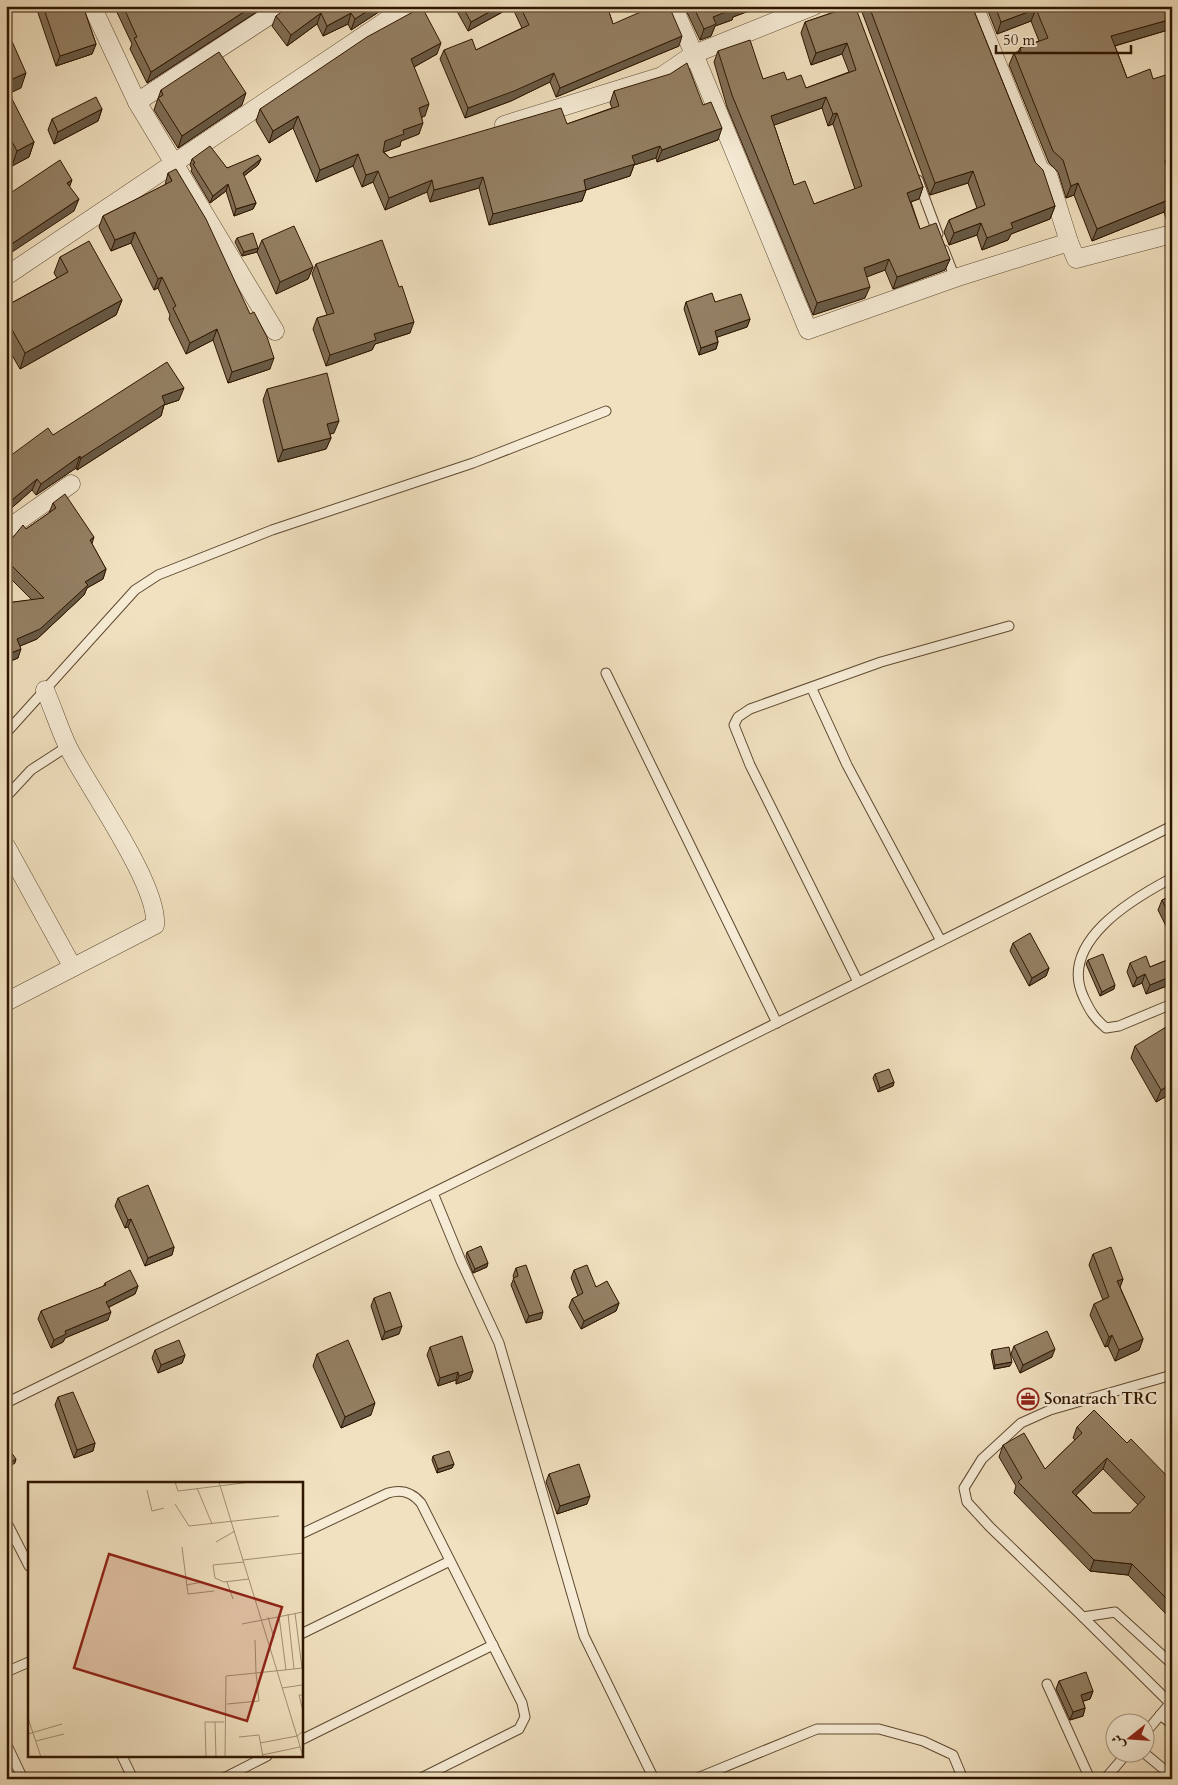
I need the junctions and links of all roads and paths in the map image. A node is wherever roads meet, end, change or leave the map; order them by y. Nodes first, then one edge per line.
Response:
1 (92, 6) edge
2 (284, 6) edge
3 (408, 6) edge
4 (673, 6) edge
5 (814, 6) edge
6 (974, 6) edge
7 (694, 54) junction
8 (137, 102) junction
9 (484, 131) edge
10 (174, 162) junction
11 (914, 170) edge
12 (1172, 234) edge
13 (1069, 242) junction
14 (6, 276) edge
15 (955, 278) junction
16 (275, 331) dead end
17 (606, 411) dead end
18 (71, 484) dead end
19 (6, 530) edge
20 (1009, 626) dead end
21 (606, 673) dead end
22 (812, 689) junction
23 (45, 690) junction
24 (6, 732) edge
25 (68, 746) junction
26 (6, 797) edge
27 (1172, 826) edge
28 (6, 846) edge
29 (1172, 878) edge
30 (941, 941) junction
31 (72, 966) junction
32 (858, 982) junction
33 (6, 1002) edge
34 (1172, 1004) edge
35 (778, 1023) junction
36 (433, 1193) junction
37 (1172, 1374) edge
38 (6, 1403) edge
39 (6, 1521) edge
40 (302, 1534) edge
41 (450, 1561) junction
42 (28, 1564) edge
43 (1083, 1617) junction
44 (302, 1634) edge
45 (493, 1645) junction
46 (28, 1662) edge
47 (1172, 1664) edge
48 (6, 1672) edge
49 (1047, 1684) dead end
50 (1171, 1702) edge
51 (1160, 1715) junction
52 (1156, 1720) edge
53 (1172, 1724) edge
54 (302, 1740) edge
55 (6, 1743) edge
56 (123, 1758) edge
57 (264, 1758) edge
58 (1119, 1762) edge
59 (1155, 1762) edge
60 (1172, 1776) edge
61 (23, 1779) edge
62 (133, 1779) edge
63 (222, 1779) edge
64 (419, 1779) edge
65 (654, 1779) edge
66 (695, 1779) edge
67 (963, 1779) edge
68 (1090, 1779) edge
69 (1105, 1779) edge

1 - 8 street
2 - 8 street
3 - 10 street
4 - 7 street
5 - 7 street
6 - 13 street
7 - 9 street
7 - 15 street
8 - 10 street
10 - 14 street
10 - 16 street
11 - 15 lane
12 - 13 street
13 - 15 street
17 - 23 lane
18 - 19 street
20 - 22 lane
21 - 35 lane
22 - 30 lane
22 - 32 lane
23 - 24 lane
23 - 25 street
25 - 26 lane
25 - 31 street
27 - 30 lane
28 - 31 street
29 - 34 lane
30 - 32 lane
31 - 33 street
32 - 35 lane
35 - 36 lane
36 - 38 lane
36 - 65 lane
37 - 43 lane
39 - 42 lane
40 - 41 lane
41 - 44 lane
41 - 45 lane
43 - 47 lane
43 - 50 lane
45 - 54 lane
45 - 64 lane
46 - 48 lane
49 - 68 lane
50 - 51 lane
51 - 52 lane
51 - 53 lane
55 - 61 lane
56 - 62 lane
57 - 63 lane
58 - 69 lane
59 - 60 lane
66 - 67 lane

